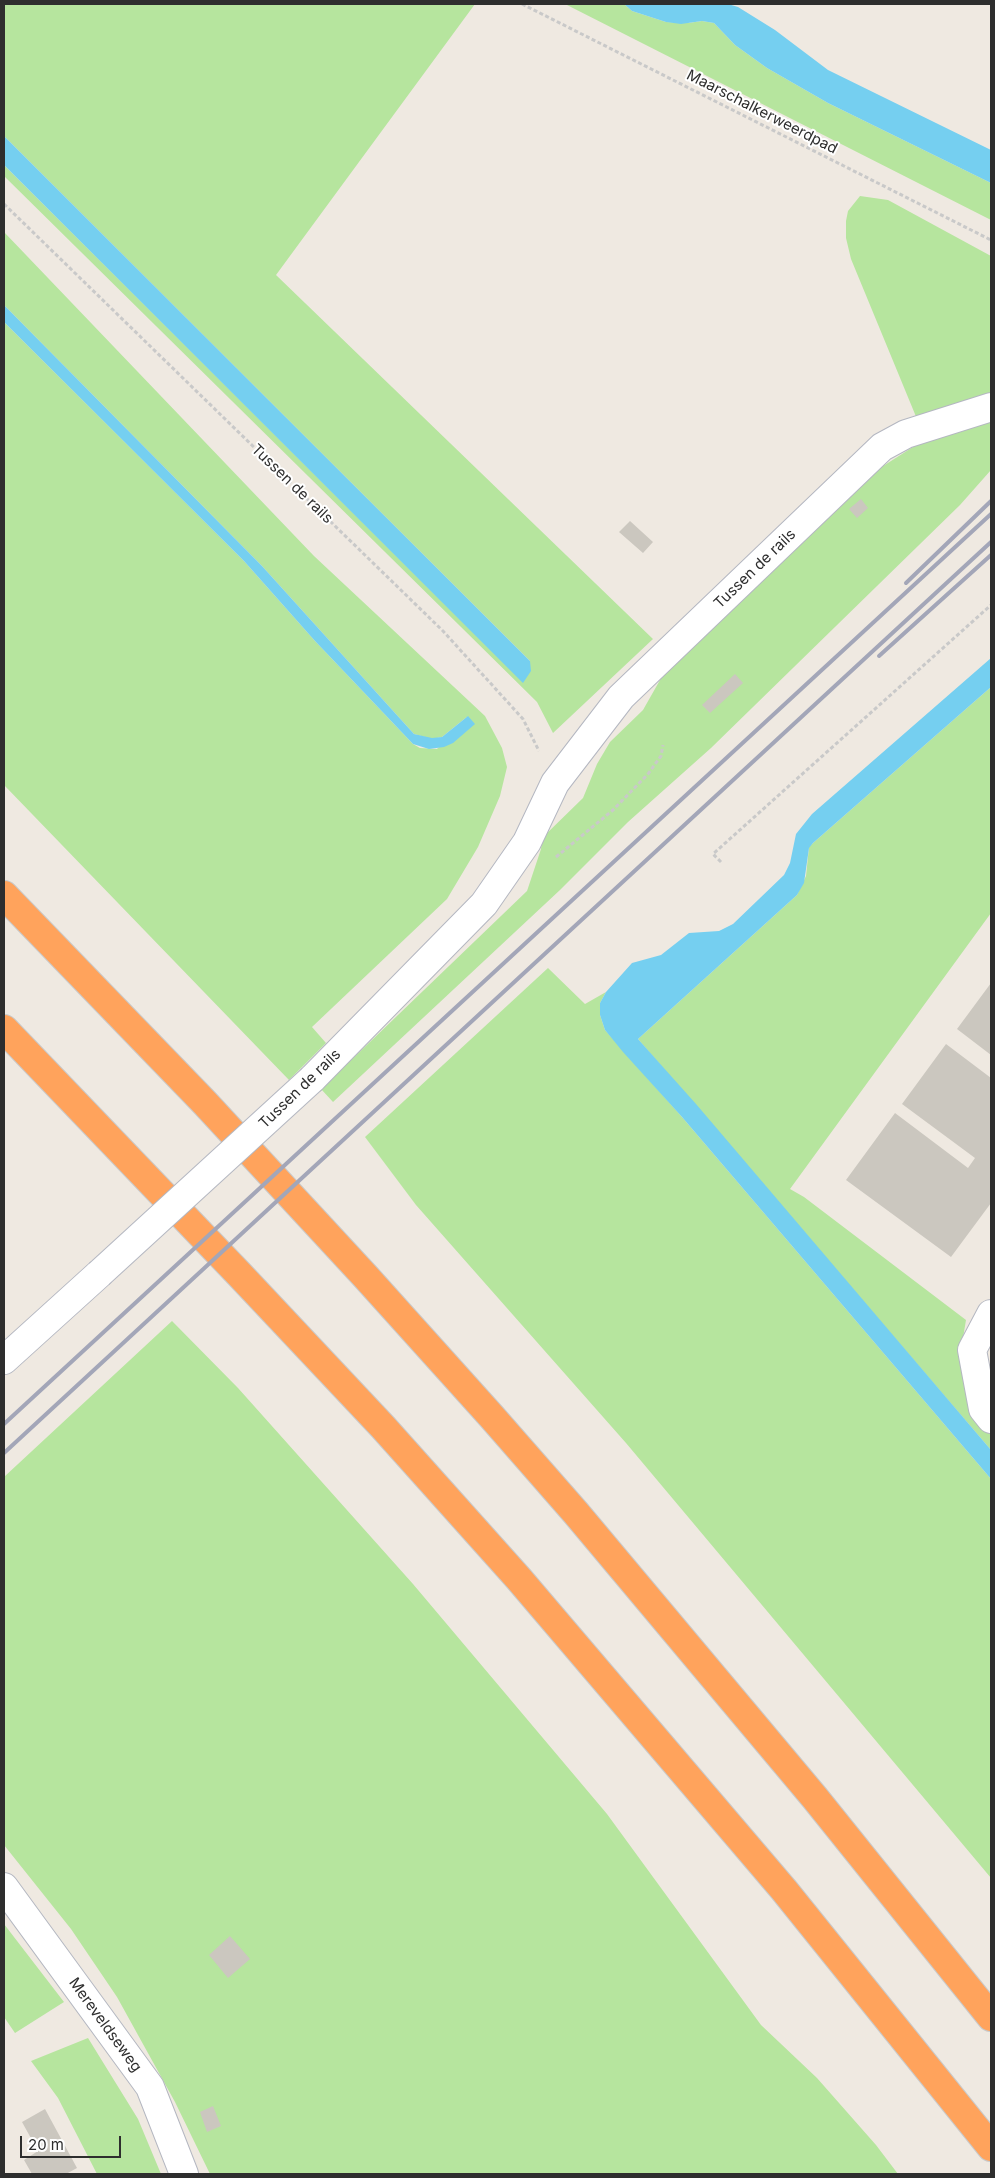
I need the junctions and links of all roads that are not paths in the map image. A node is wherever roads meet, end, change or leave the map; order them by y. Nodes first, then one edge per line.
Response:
1 (991, 406) edge
2 (4, 895) edge
3 (4, 1029) edge
4 (991, 1314) edge
5 (4, 1360) edge
6 (991, 1419) edge
7 (4, 1887) edge
8 (991, 2016) edge
9 (991, 2147) edge
10 (184, 2174) edge

1 - 5 street, Tussen de rails, bridge
2 - 8 highway
3 - 9 highway
4 - 6 street
7 - 10 street, Mereveldseweg

